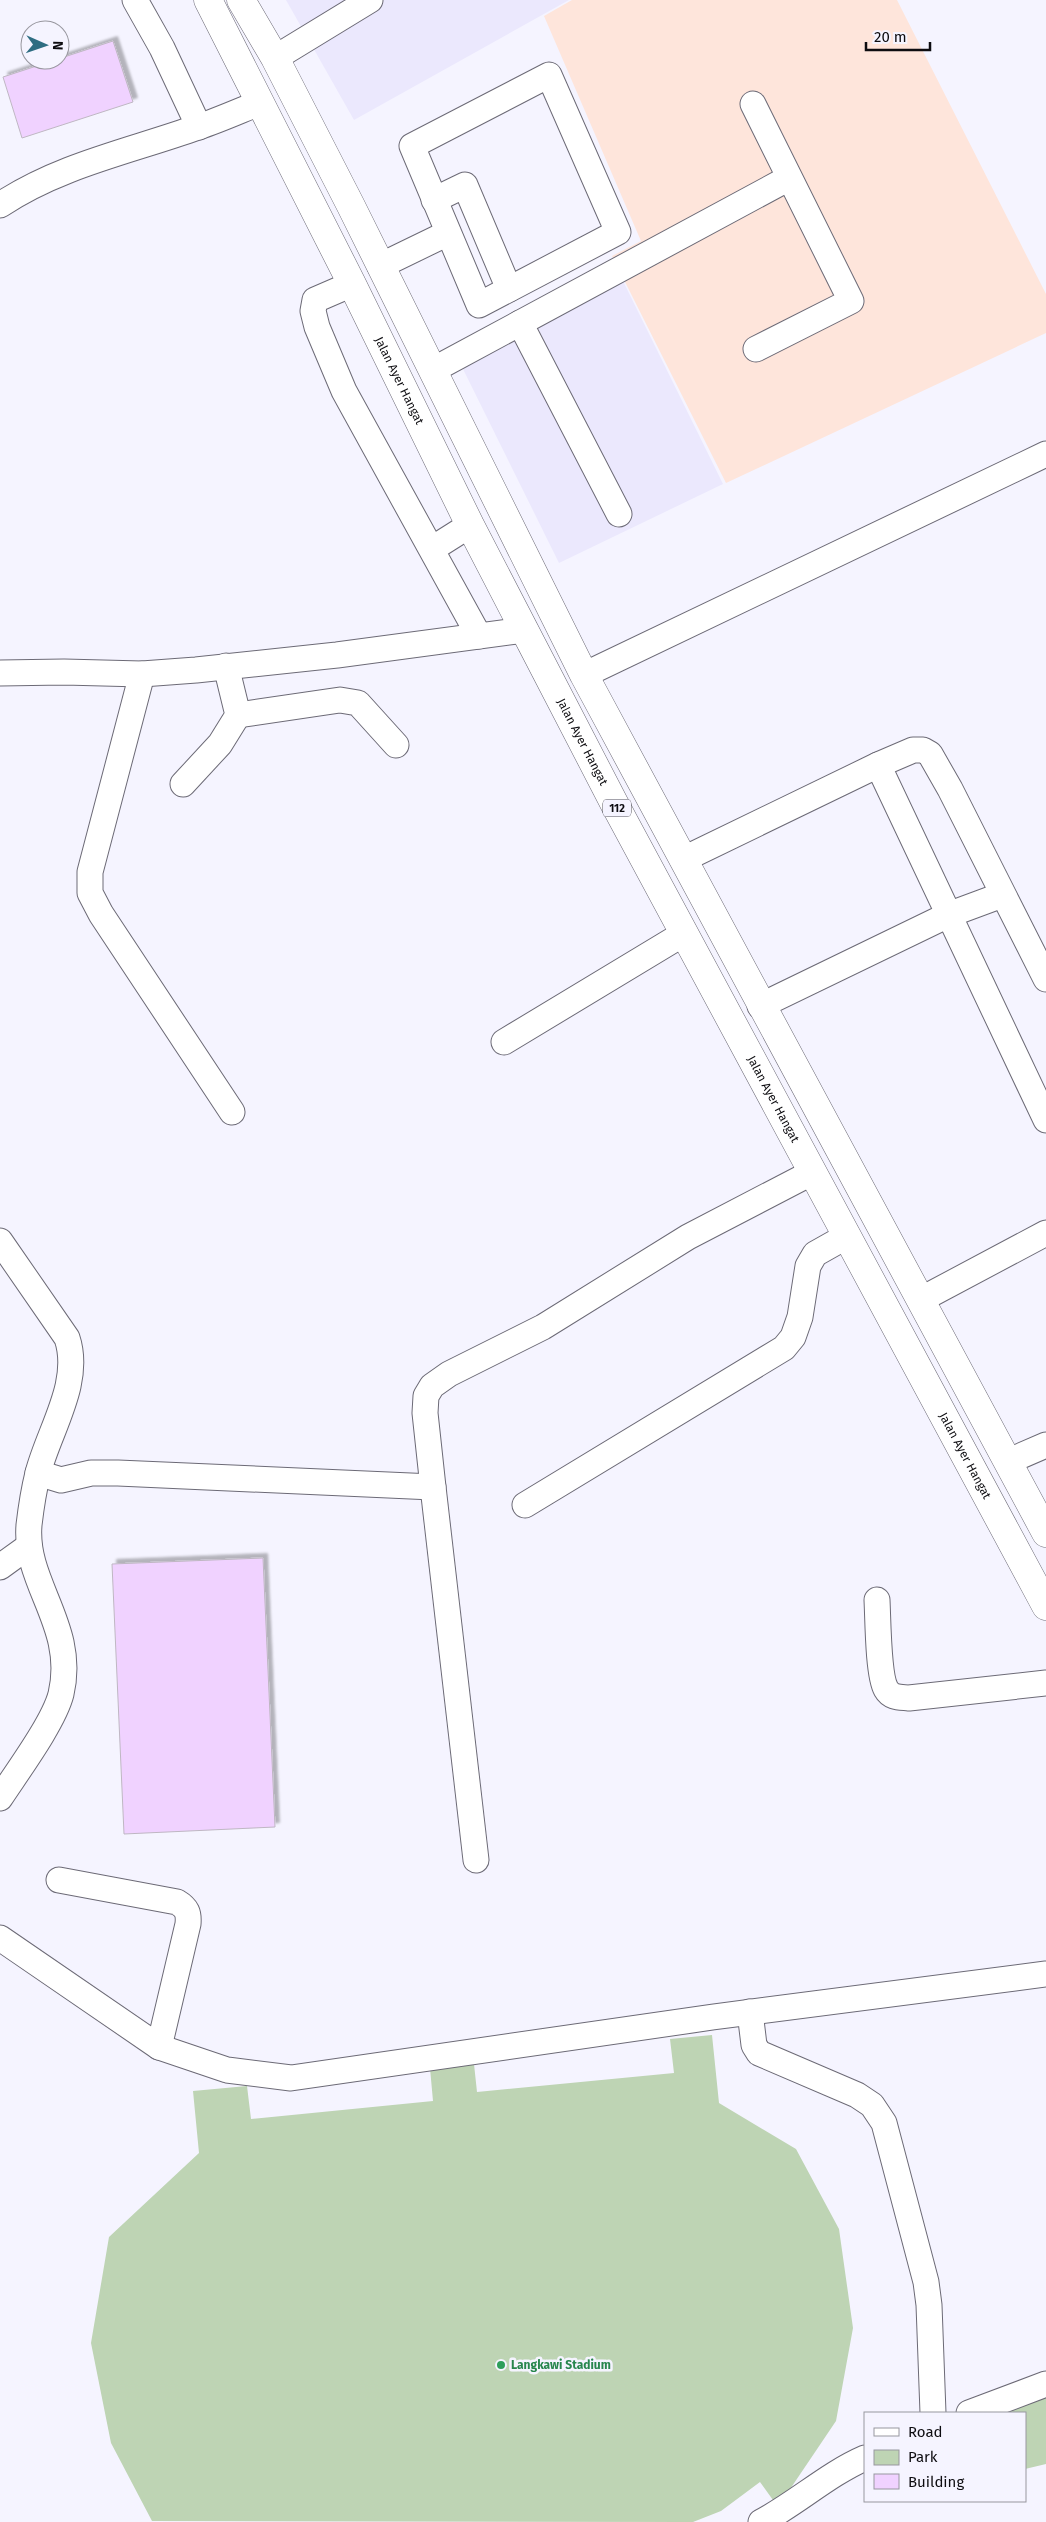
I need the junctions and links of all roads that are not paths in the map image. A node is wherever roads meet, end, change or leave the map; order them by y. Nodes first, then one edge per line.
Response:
1 (114, 0) edge
2 (208, 0) edge
3 (241, 0) edge
4 (370, 0) edge
5 (137, 4) edge
6 (274, 58) junction
7 (259, 103) junction
8 (753, 104) dead end
9 (199, 127) junction
10 (789, 178) junction
11 (434, 200) junction
12 (0, 206) edge
13 (448, 233) junction
14 (380, 266) junction
15 (352, 284) junction
16 (509, 289) junction
17 (520, 323) junction
18 (756, 350) dead end
19 (432, 370) junction
20 (1046, 454) edge
21 (620, 514) dead end
22 (470, 525) junction
23 (432, 549) junction
24 (524, 630) junction
25 (479, 636) junction
26 (226, 666) junction
27 (0, 673) edge
28 (142, 674) junction
29 (584, 675) junction
30 (238, 715) junction
31 (396, 745) dead end
32 (878, 765) junction
33 (183, 784) dead end
34 (684, 859) junction
35 (1002, 895) junction
36 (948, 915) junction
37 (683, 934) junction
38 (1046, 979) edge
39 (760, 1006) junction
40 (504, 1042) dead end
41 (232, 1112) dead end
42 (1046, 1120) edge
43 (811, 1173) junction
44 (1046, 1233) edge
45 (847, 1236) junction
46 (0, 1241) edge
47 (922, 1299) junction
48 (1046, 1446) edge
49 (1009, 1461) junction
50 (38, 1473) junction
51 (433, 1487) junction
52 (524, 1505) dead end
53 (1046, 1532) edge
54 (29, 1546) junction
55 (0, 1567) edge
56 (877, 1600) dead end
57 (1046, 1606) edge
58 (1046, 1682) edge
59 (0, 1798) edge
60 (476, 1860) dead end
61 (60, 1880) dead end
62 (0, 1938) edge
63 (1046, 1974) edge
64 (750, 2012) junction
65 (159, 2047) junction
66 (1046, 2384) edge
67 (934, 2412) edge
68 (972, 2412) edge
69 (864, 2458) edge
70 (761, 2522) edge

1 - 5 street
2 - 7 main road, Jalan Ayer Hangat / 112
3 - 6 main road, 112
4 - 6 street
5 - 9 street
6 - 14 main road, 112
7 - 9 street
7 - 15 main road, Jalan Ayer Hangat / 112
8 - 10 street
9 - 12 street
10 - 17 street
10 - 18 street
11 - 13 street
11 - 16 street
11 - 16 street
13 - 14 street
13 - 16 street
14 - 19 main road, 112
15 - 22 main road, Jalan Ayer Hangat / 112
15 - 23 street
17 - 19 street
17 - 21 street
19 - 29 main road, 112
20 - 29 street
22 - 23 street
22 - 24 main road, Jalan Ayer Hangat / 112
23 - 25 street
24 - 25 street
24 - 37 main road, Jalan Ayer Hangat / 112
25 - 26 street
26 - 28 street
26 - 30 street
27 - 28 street
28 - 41 street
29 - 34 main road, 112
30 - 31 street
30 - 33 street
32 - 34 street
32 - 35 street
32 - 36 street
34 - 39 main road, 112
35 - 36 street
35 - 38 street
36 - 39 street
36 - 42 street
37 - 40 street
37 - 43 main road, Jalan Ayer Hangat / 112
39 - 47 main road, 112
43 - 45 main road, Jalan Ayer Hangat / 112
43 - 51 street
44 - 47 street
45 - 52 street
45 - 57 main road, Jalan Ayer Hangat / 112
46 - 50 street
47 - 49 main road, 112
48 - 49 street
49 - 53 main road, 112
50 - 51 street
50 - 54 street
51 - 60 street
54 - 55 street
54 - 59 street
56 - 58 street
61 - 65 street
62 - 65 street
63 - 64 street
64 - 65 street
64 - 67 street
66 - 68 street
69 - 70 street

